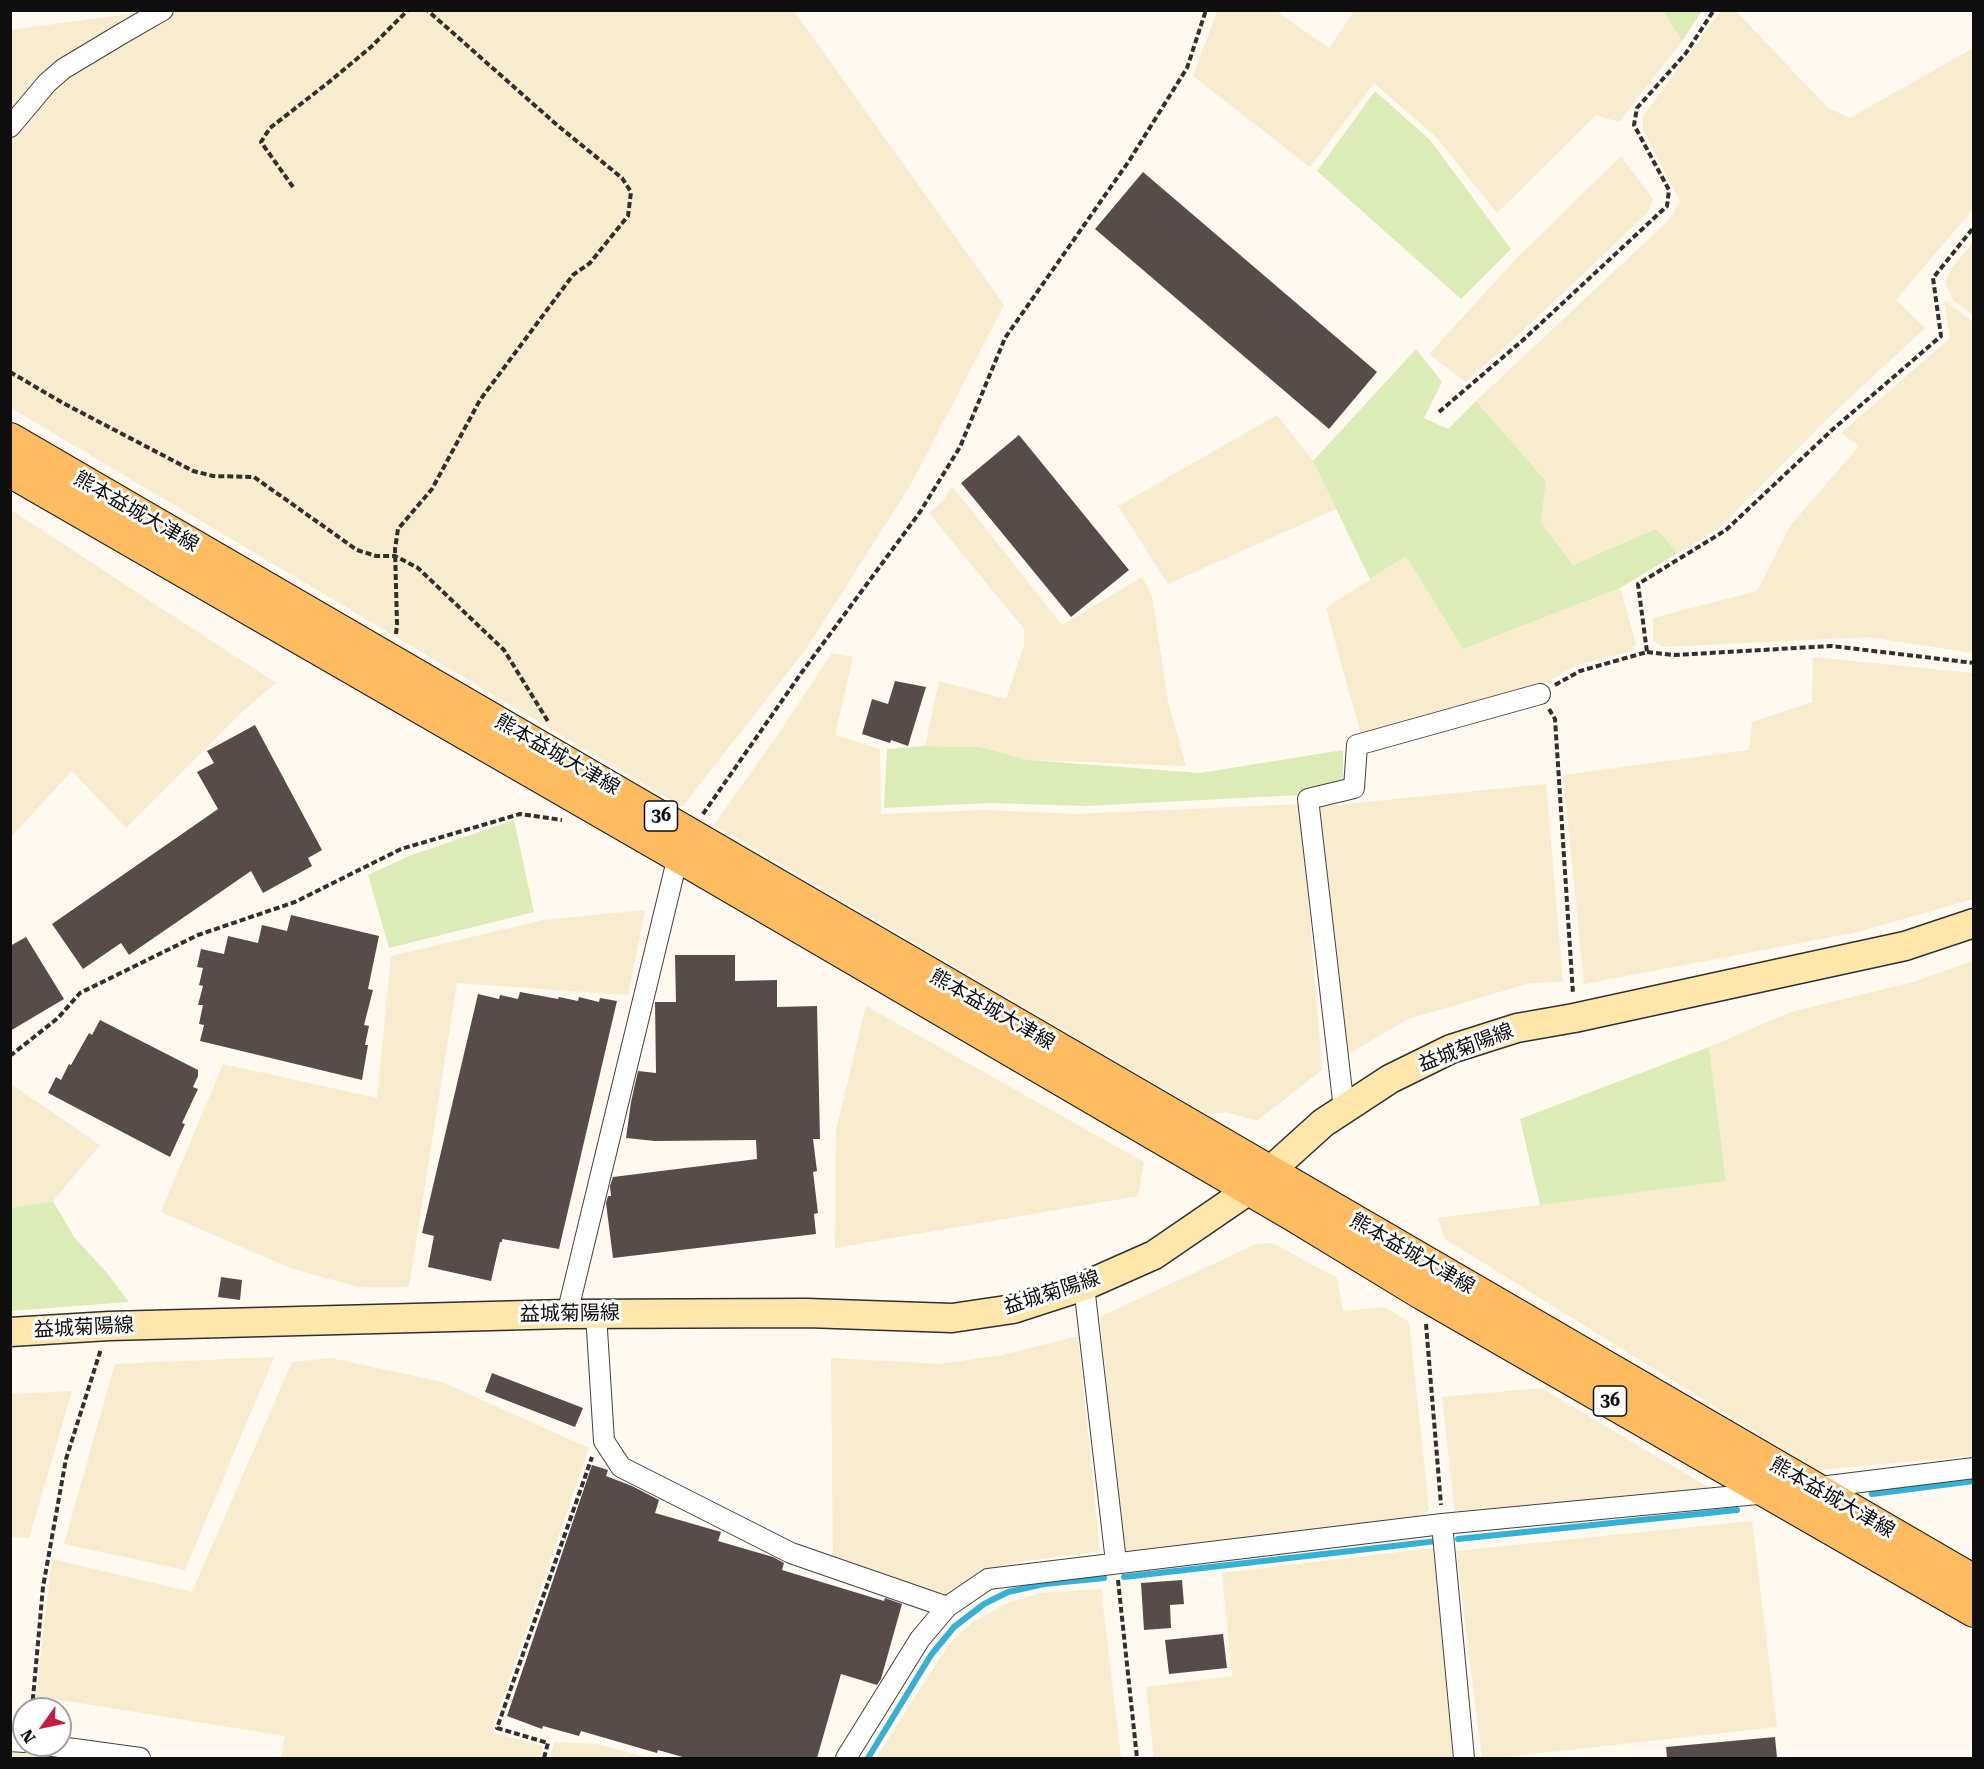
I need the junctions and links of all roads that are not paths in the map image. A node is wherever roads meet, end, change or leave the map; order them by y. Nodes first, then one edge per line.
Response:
1 (163, 10) edge
2 (10, 127) edge
3 (10, 439) edge
4 (10, 471) edge
5 (1540, 694) road end
6 (684, 844) junction
7 (1974, 923) edge
8 (1344, 1109) junction
9 (1260, 1181) junction
10 (1084, 1286) junction
11 (567, 1314) junction
12 (596, 1314) junction
13 (10, 1332) edge
14 (1974, 1468) edge
15 (1814, 1487) junction
16 (1770, 1493) junction
17 (1442, 1524) junction
18 (1116, 1562) junction
19 (1974, 1581) edge
20 (947, 1606) junction
21 (1974, 1611) edge
22 (72, 1749) edge
23 (140, 1758) edge
24 (846, 1758) edge
25 (1464, 1758) edge

1 - 2 street
3 - 6 main road, 熊本益城大津線 / 36
4 - 6 main road, 熊本益城大津線 / 36
5 - 8 street
6 - 9 main road, 熊本益城大津線 / 36
6 - 11 street
7 - 8 main road, 益城菊陽線
8 - 9 main road, 益城菊陽線
9 - 10 main road, 益城菊陽線
9 - 15 main road, 熊本益城大津線 / 36
9 - 16 main road, 熊本益城大津線 / 36
10 - 12 main road, 益城菊陽線
10 - 18 street
11 - 12 main road, 益城菊陽線
11 - 13 main road, 益城菊陽線
12 - 20 street
14 - 15 street
15 - 16 street
15 - 19 main road, 熊本益城大津線 / 36
16 - 17 street
16 - 21 main road, 熊本益城大津線 / 36
17 - 18 street
17 - 25 street
18 - 20 street
20 - 24 street
22 - 23 street

